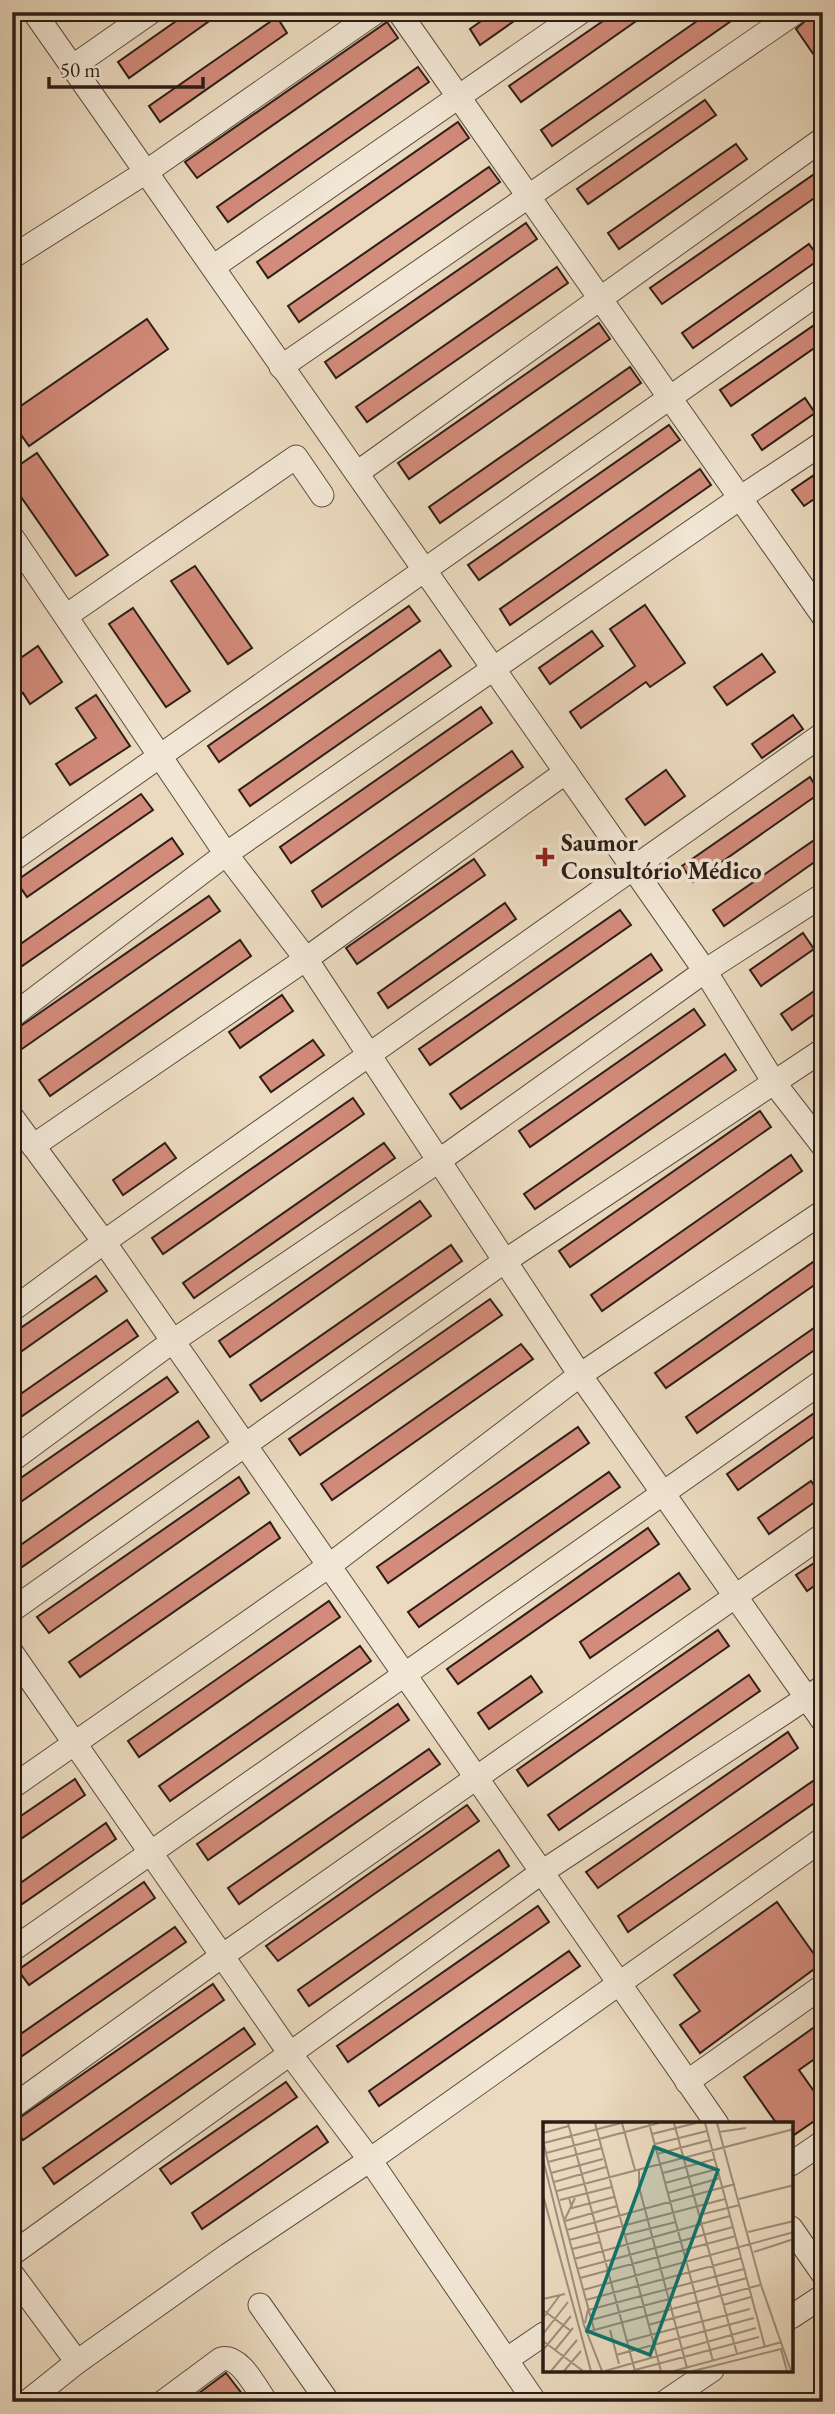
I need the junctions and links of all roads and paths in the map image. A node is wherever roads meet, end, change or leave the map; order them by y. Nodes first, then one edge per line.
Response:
1 (34, 12) edge
2 (151, 12) edge
3 (376, 12) edge
4 (399, 12) edge
5 (581, 12) edge
6 (796, 12) edge
7 (72, 67) junction
8 (459, 98) junction
9 (823, 139) edge
10 (146, 172) junction
11 (530, 197) junction
12 (12, 257) edge
13 (213, 267) junction
14 (823, 290) edge
15 (601, 298) junction
16 (281, 368) junction
17 (670, 397) junction
18 (823, 443) edge
19 (357, 473) junction
20 (322, 495) dead end
21 (740, 498) junction
22 (12, 537) edge
23 (424, 570) junction
24 (819, 602) edge
25 (66, 616) junction
26 (494, 669) junction
27 (823, 734) edge
28 (160, 756) junction
29 (566, 772) junction
30 (226, 855) junction
31 (12, 860) edge
32 (633, 868) junction
33 (823, 895) edge
34 (306, 959) junction
35 (705, 971) junction
36 (12, 1016) edge
37 (823, 1050) edge
38 (369, 1056) junction
39 (775, 1084) junction
40 (12, 1117) edge
41 (33, 1146) junction
42 (823, 1146) edge
43 (440, 1160) junction
44 (823, 1212) edge
45 (104, 1242) junction
46 (505, 1261) junction
47 (12, 1310) edge
48 (173, 1341) junction
49 (580, 1375) junction
50 (823, 1381) edge
51 (245, 1446) junction
52 (12, 1460) edge
53 (663, 1493) junction
54 (823, 1535) edge
55 (330, 1565) junction
56 (736, 1596) junction
57 (12, 1610) edge
58 (12, 1653) edge
59 (404, 1674) junction
60 (814, 1692) edge
61 (823, 1721) edge
62 (73, 1743) junction
63 (478, 1778) junction
64 (12, 1787) edge
65 (823, 1839) edge
66 (149, 1852) junction
67 (541, 1872) junction
68 (12, 1950) edge
69 (222, 1956) junction
70 (619, 1983) junction
71 (823, 1986) edge
72 (290, 2054) junction
73 (687, 2082) junction
74 (12, 2108) edge
75 (716, 2122) edge
76 (823, 2142) edge
77 (370, 2160) junction
78 (793, 2163) edge
79 (793, 2231) edge
80 (12, 2254) edge
81 (12, 2274) edge
82 (823, 2274) edge
83 (823, 2296) edge
84 (260, 2305) dead end
85 (793, 2316) edge
86 (543, 2335) edge
87 (20, 2349) dead end
88 (12, 2355) edge
89 (506, 2360) junction
90 (77, 2362) junction
91 (709, 2372) edge
92 (27, 2402) edge
93 (163, 2402) edge
94 (266, 2402) edge
95 (328, 2402) edge
96 (535, 2402) edge
97 (666, 2402) edge

1 - 7 street
2 - 7 street
3 - 10 street
4 - 8 street
5 - 8 street
6 - 11 street
7 - 10 street
8 - 11 street
8 - 13 street
9 - 15 street
10 - 12 street
10 - 13 street
11 - 15 street
11 - 16 street
13 - 16 street
14 - 17 street
15 - 17 street
15 - 19 street
16 - 19 street
17 - 21 street
17 - 23 street
18 - 21 street
19 - 23 street
20 - 25 street
21 - 24 street
21 - 26 street
22 - 25 street
23 - 26 street
23 - 28 street
25 - 28 street
26 - 29 street
26 - 30 street
27 - 32 street
28 - 30 street
28 - 31 street
29 - 32 street
29 - 34 street
30 - 34 street
30 - 36 street
32 - 35 street
32 - 38 street
33 - 35 street
34 - 38 street
34 - 41 street
35 - 39 street
35 - 43 street
37 - 39 street
38 - 43 street
38 - 45 street
39 - 42 street
39 - 46 street
40 - 41 street
41 - 45 street
43 - 46 street
43 - 48 street
44 - 49 street
45 - 47 street
45 - 48 street
46 - 49 street
46 - 51 street
48 - 51 street
48 - 52 street
49 - 53 street
49 - 55 street
50 - 53 street
51 - 55 street
51 - 57 street
53 - 56 street
53 - 59 street
54 - 56 street
55 - 59 street
55 - 62 street
56 - 60 street
56 - 63 street
58 - 62 street
59 - 63 street
59 - 66 street
60 - 61 street
60 - 67 street
62 - 64 street
62 - 66 street
63 - 67 street
63 - 69 street
65 - 70 street
66 - 68 street
66 - 69 street
67 - 70 street
67 - 72 street
69 - 72 street
69 - 74 street
70 - 73 street
70 - 77 street
71 - 73 street
72 - 77 street
72 - 80 street
73 - 75 street
76 - 78 street
77 - 89 street
77 - 90 street
79 - 82 street
81 - 90 street
83 - 85 street
84 - 95 street
86 - 89 street
87 - 88 path
89 - 96 street
90 - 92 street
91 - 97 street
93 - 94 street

